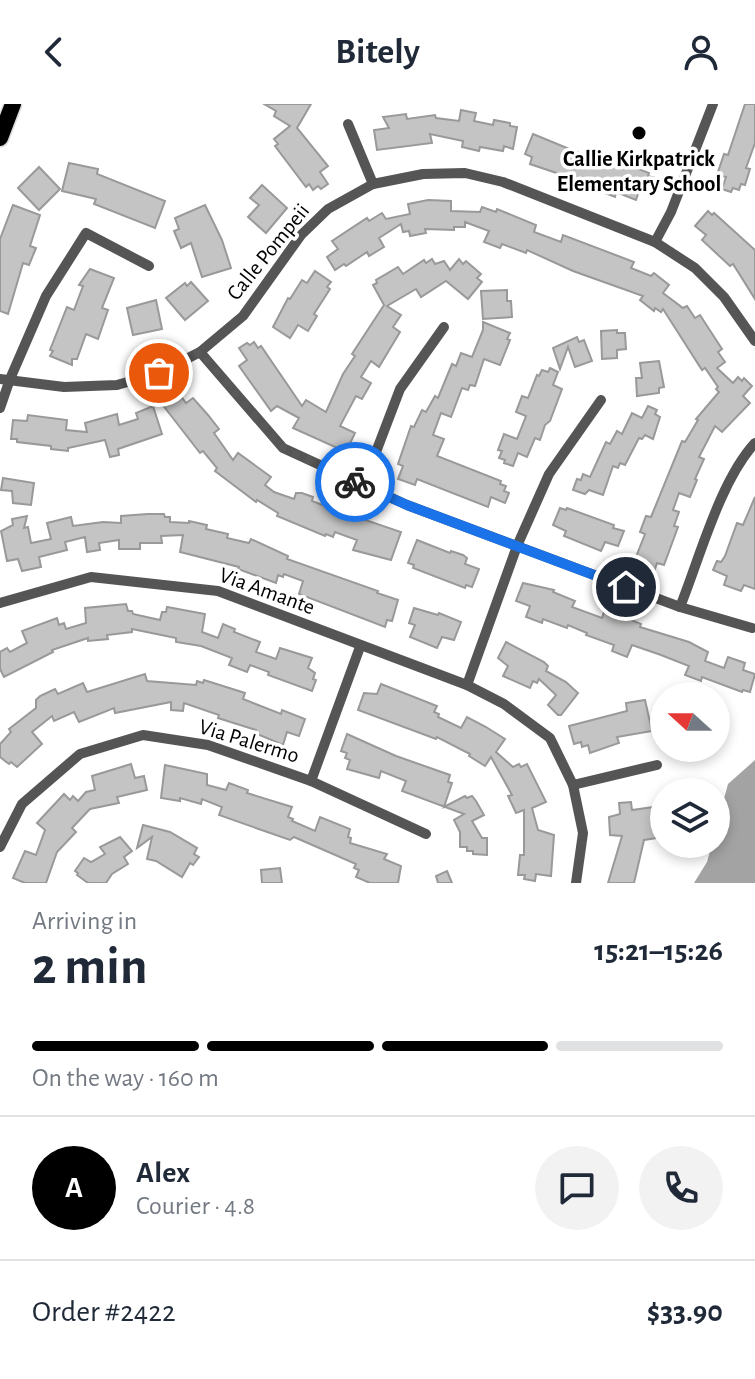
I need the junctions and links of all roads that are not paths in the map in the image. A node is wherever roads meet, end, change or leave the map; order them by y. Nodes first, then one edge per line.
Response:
1 (13, 104) edge
2 (713, 104) edge
3 (348, 124) dead end
4 (0, 138) edge
5 (373, 184) junction
6 (655, 242) junction
7 (149, 266) dead end
8 (444, 327) dead end
9 (755, 341) edge
10 (200, 352) junction
11 (3, 377) edge
12 (601, 400) dead end
13 (0, 408) edge
14 (755, 443) edge
15 (363, 486) junction
16 (517, 546) junction
17 (0, 602) edge
18 (680, 607) junction
19 (752, 628) dead end
20 (360, 647) junction
21 (467, 685) junction
22 (657, 765) dead end
23 (311, 781) junction
24 (573, 785) junction
25 (426, 834) dead end
26 (0, 847) edge
27 (576, 883) edge

1 - 4 main road
2 - 6 street
3 - 5 street
5 - 6 street, Calle Pompeii
5 - 10 street, Calle Pompeii
6 - 9 street, Calle Pompeii
7 - 11 street
8 - 15 street
10 - 11 street, Calle Pompeii
10 - 15 street
11 - 13 street
12 - 16 street
14 - 18 street
15 - 16 street
16 - 18 street
16 - 21 street
17 - 20 street, Via Amante
18 - 19 street
20 - 21 street, Via Amante
20 - 23 street
21 - 24 street, Via Amante
22 - 24 street
23 - 25 street, Via Palermo
23 - 26 street, Via Palermo
24 - 27 street, Via Amante

